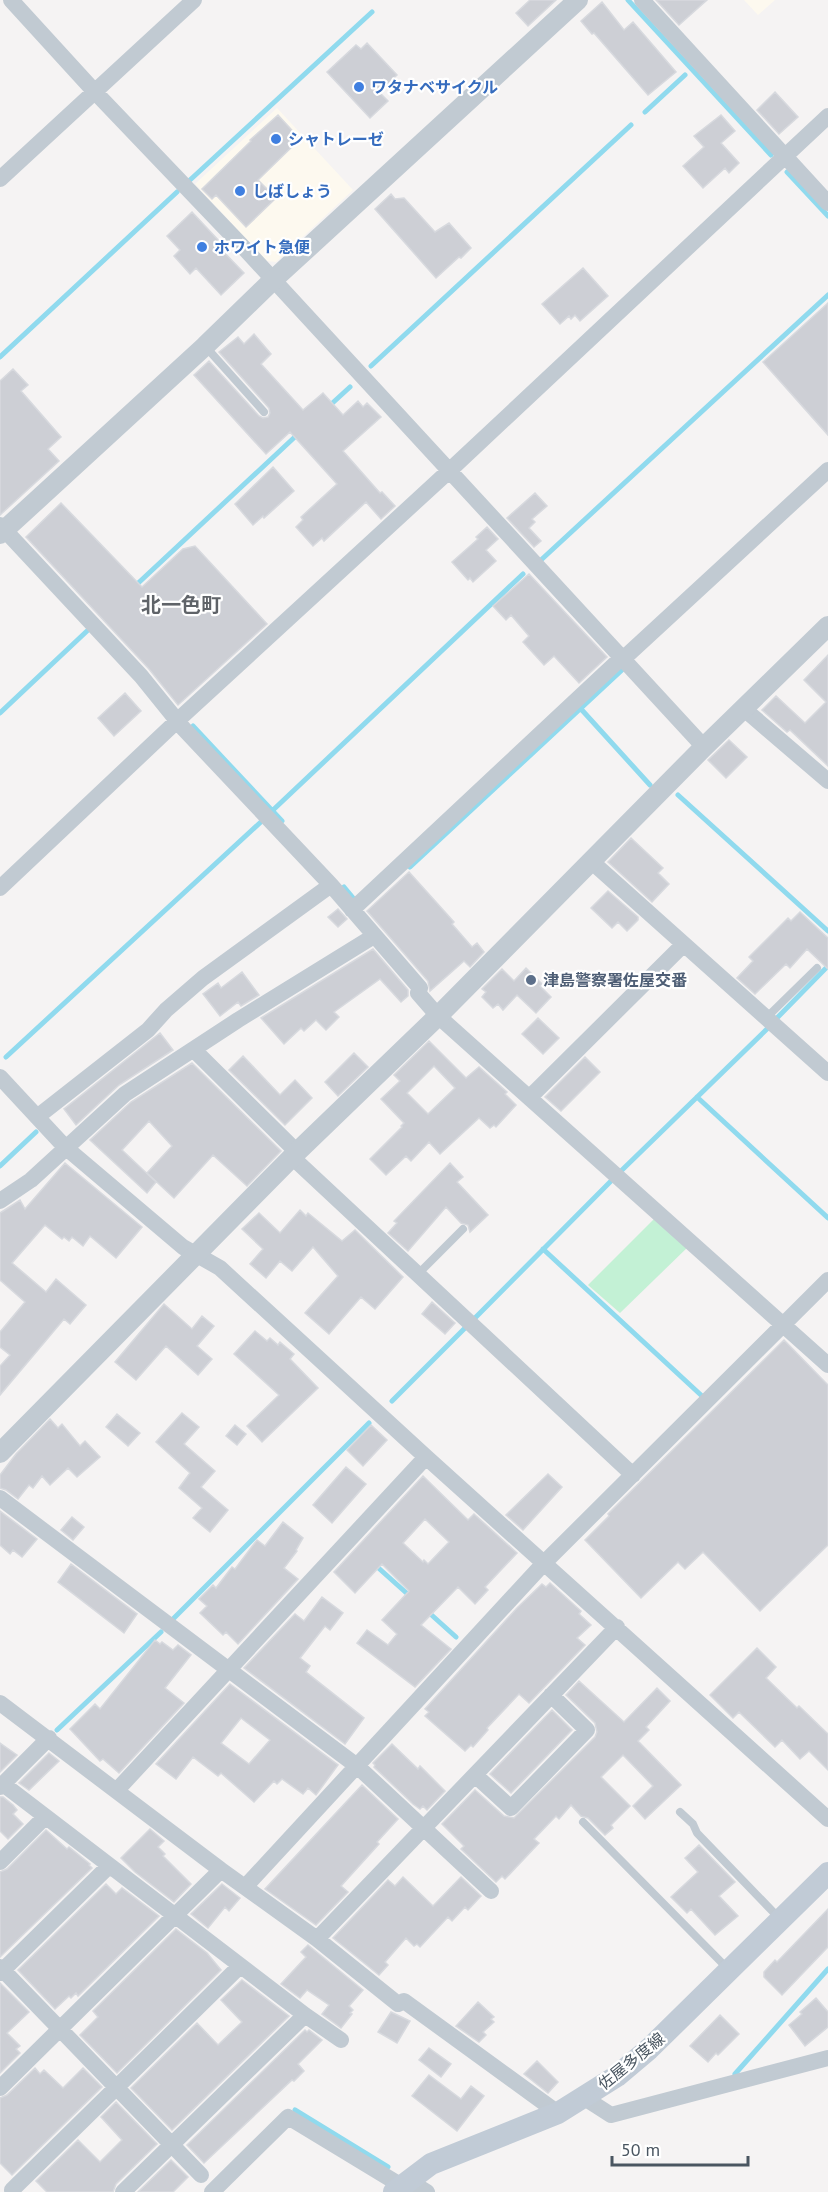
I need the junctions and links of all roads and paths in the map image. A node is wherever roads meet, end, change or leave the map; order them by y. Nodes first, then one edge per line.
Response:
1 (11, 0) edge
2 (194, 0) edge
3 (579, 0) edge
4 (642, 0) edge
5 (95, 92) junction
6 (828, 116) edge
7 (785, 156) junction
8 (0, 179) edge
9 (828, 203) edge
10 (273, 280) junction
11 (205, 346) junction
12 (264, 412) dead end
13 (828, 470) edge
14 (449, 471) junction
15 (2, 530) edge
16 (828, 626) edge
17 (623, 660) junction
18 (744, 709) junction
19 (178, 720) junction
20 (704, 747) junction
21 (828, 781) edge
22 (591, 862) junction
23 (331, 885) junction
24 (0, 888) edge
25 (352, 910) junction
26 (374, 936) junction
27 (683, 945) junction
28 (817, 968) dead end
29 (438, 1016) junction
30 (767, 1017) junction
31 (194, 1050) junction
32 (828, 1073) edge
33 (0, 1077) edge
34 (530, 1097) junction
35 (37, 1117) junction
36 (65, 1147) junction
37 (295, 1155) junction
38 (0, 1201) edge
39 (464, 1229) dead end
40 (197, 1255) junction
41 (418, 1274) junction
42 (828, 1281) edge
43 (784, 1324) junction
44 (828, 1365) edge
45 (0, 1453) edge
46 (426, 1457) junction
47 (633, 1475) junction
48 (0, 1498) edge
49 (545, 1562) junction
50 (617, 1627) junction
51 (228, 1670) junction
52 (551, 1695) junction
53 (0, 1703) edge
54 (49, 1738) junction
55 (357, 1766) junction
56 (475, 1775) junction
57 (1, 1785) edge
58 (117, 1790) junction
59 (680, 1812) dead end
60 (45, 1817) junction
61 (828, 1819) edge
62 (583, 1822) dead end
63 (423, 1828) junction
64 (0, 1862) edge
65 (109, 1866) junction
66 (221, 1870) junction
67 (828, 1873) edge
68 (245, 1887) junction
69 (491, 1891) dead end
70 (175, 1915) junction
71 (781, 1920) junction
72 (317, 1939) junction
73 (240, 1966) junction
74 (1, 1970) edge
75 (729, 1970) junction
76 (305, 2015) junction
77 (59, 2029) junction
78 (341, 2040) dead end
79 (828, 2058) edge
80 (117, 2087) junction
81 (0, 2088) edge
82 (583, 2097) junction
83 (558, 2113) junction
84 (172, 2144) junction
85 (201, 2175) dead end
86 (9, 2188) edge
87 (408, 2188) edge
88 (123, 2192) edge
89 (212, 2192) edge

1 - 5 street
2 - 5 street
3 - 10 street
4 - 7 street
5 - 8 street
5 - 10 street
6 - 7 street
7 - 9 street
7 - 14 street
10 - 11 street
10 - 14 street
11 - 12 lane
11 - 15 street
13 - 17 street
14 - 17 street
14 - 19 street
15 - 19 street
16 - 18 street
17 - 20 street
17 - 25 street
18 - 20 street
18 - 21 street
19 - 23 street
19 - 24 street
20 - 22 street
22 - 27 street
22 - 29 street
23 - 25 street
23 - 35 street
25 - 26 street
26 - 29 street
26 - 31 street
27 - 30 street
27 - 34 street
28 - 30 lane
29 - 34 street
29 - 37 street
30 - 32 street
31 - 36 street
31 - 37 street
33 - 35 street
34 - 43 street
35 - 36 street
36 - 38 street
36 - 40 street
37 - 40 street
37 - 41 street
39 - 41 lane
40 - 45 street
40 - 46 street
41 - 47 street
42 - 43 street
43 - 44 street
43 - 47 street
46 - 49 street
46 - 51 street
47 - 49 street
48 - 51 street
49 - 50 street
49 - 55 street
50 - 52 street
50 - 61 street
51 - 55 street
51 - 58 street
52 - 56 street
52 - 56 street
53 - 54 street
54 - 57 street
54 - 58 street
55 - 63 street
55 - 68 street
56 - 63 street
57 - 60 street
58 - 66 street
59 - 71 lane
60 - 64 street
60 - 65 street
62 - 75 lane
63 - 69 street
63 - 72 street
65 - 70 street
65 - 74 street
66 - 68 street
66 - 70 street
67 - 71 main road, 佐屋多度線
68 - 72 street
70 - 73 street
70 - 77 street
71 - 75 main road, 佐屋多度線
72 - 83 street
73 - 76 street
73 - 80 street
74 - 77 street
75 - 82 main road, 佐屋多度線
76 - 78 street
76 - 84 street
77 - 80 street
77 - 81 street
79 - 82 street
80 - 84 street
80 - 86 street
82 - 83 main road, 佐屋多度線
83 - 87 main road, 佐屋多度線
84 - 85 street
84 - 88 street
87 - 89 street

